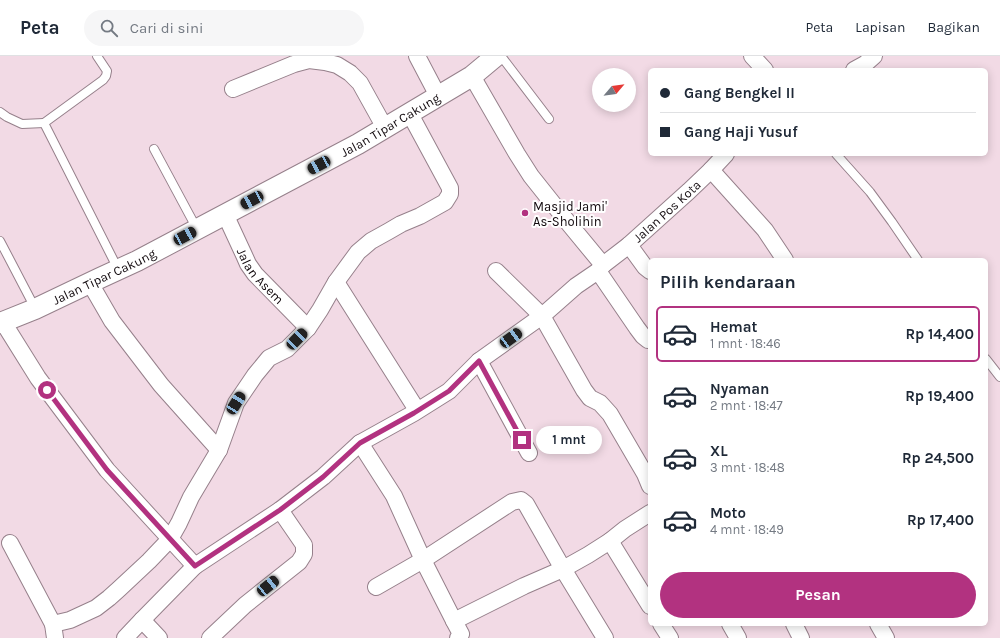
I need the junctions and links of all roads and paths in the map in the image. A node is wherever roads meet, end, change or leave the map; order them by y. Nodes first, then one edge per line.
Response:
1 (97, 56) edge
2 (416, 56) edge
3 (496, 56) edge
4 (501, 56) edge
5 (752, 56) edge
6 (874, 56) edge
7 (763, 68) edge
8 (858, 68) edge
9 (472, 76) junction
10 (233, 89) dead end
11 (438, 96) junction
12 (0, 112) edge
13 (410, 114) junction
14 (549, 119) dead end
15 (44, 123) junction
16 (385, 128) junction
17 (154, 149) dead end
18 (724, 156) edge
19 (838, 156) edge
20 (711, 170) junction
21 (225, 214) junction
22 (197, 230) junction
23 (0, 241) edge
24 (628, 245) junction
25 (784, 258) edge
26 (917, 258) edge
27 (601, 268) junction
28 (118, 269) junction
29 (648, 269) edge
30 (496, 271) dead end
31 (336, 282) junction
32 (90, 283) junction
33 (35, 309) junction
34 (542, 316) junction
35 (1, 322) edge
36 (308, 328) junction
37 (648, 340) edge
38 (479, 361) junction
39 (988, 362) edge
40 (1000, 377) edge
41 (417, 410) junction
42 (360, 443) junction
43 (219, 450) junction
44 (529, 453) dead end
45 (648, 481) edge
46 (280, 510) junction
47 (648, 514) edge
48 (170, 539) junction
49 (610, 541) junction
50 (10, 543) dead end
51 (423, 560) junction
52 (195, 566) junction
53 (563, 569) junction
54 (376, 587) dead end
55 (648, 603) edge
56 (142, 620) junction
57 (454, 621) junction
58 (662, 626) edge
59 (731, 626) edge
60 (795, 626) edge
61 (880, 626) edge
62 (54, 631) edge
63 (125, 638) edge
64 (159, 638) edge
65 (210, 638) edge
66 (458, 638) edge
67 (605, 638) edge
68 (670, 638) edge
69 (738, 638) edge
70 (801, 638) edge
71 (886, 638) edge

1 - 15 lane
2 - 11 street
3 - 9 street, Jalan Tipar Cakung
4 - 14 lane
5 - 7 street
6 - 8 street
9 - 11 street, Jalan Tipar Cakung
9 - 27 street
10 - 16 street
11 - 13 street, Jalan Tipar Cakung
12 - 15 lane
13 - 16 street, Jalan Tipar Cakung
13 - 31 street
15 - 28 lane
16 - 21 street, Jalan Tipar Cakung
17 - 22 lane
18 - 20 street, Jalan Pos Kota
19 - 26 lane
20 - 24 street, Jalan Pos Kota
20 - 25 street
21 - 22 street, Jalan Tipar Cakung
21 - 36 street, Jalan Asem
22 - 28 street, Jalan Tipar Cakung
23 - 33 lane
24 - 27 street, Jalan Pos Kota
24 - 29 street
27 - 34 street, Jalan Pos Kota
27 - 37 street
28 - 32 street, Jalan Tipar Cakung
30 - 34 street
31 - 36 street
31 - 41 street
32 - 33 street, Jalan Tipar Cakung
32 - 43 street
33 - 35 street, Jalan Tipar Cakung
34 - 38 street, Jalan Pos Kota
34 - 45 street
35 - 48 street
36 - 43 street
38 - 41 street, Jalan Pos Kota
38 - 44 street
39 - 40 lane
41 - 42 street, Jalan Pos Kota
42 - 46 street, Jalan Pos Kota
42 - 51 street
43 - 48 street
46 - 52 street, Jalan Pos Kota
46 - 65 street
47 - 49 street
48 - 52 street
48 - 62 street
49 - 53 street
49 - 55 street
50 - 62 street
51 - 53 street
51 - 54 street
51 - 57 street
52 - 56 street, Jalan Pos Kota
53 - 57 street
53 - 67 street
56 - 63 street, Jalan Pos Kota
56 - 64 street
57 - 66 street
58 - 68 street
59 - 69 street
60 - 70 street
61 - 71 street

